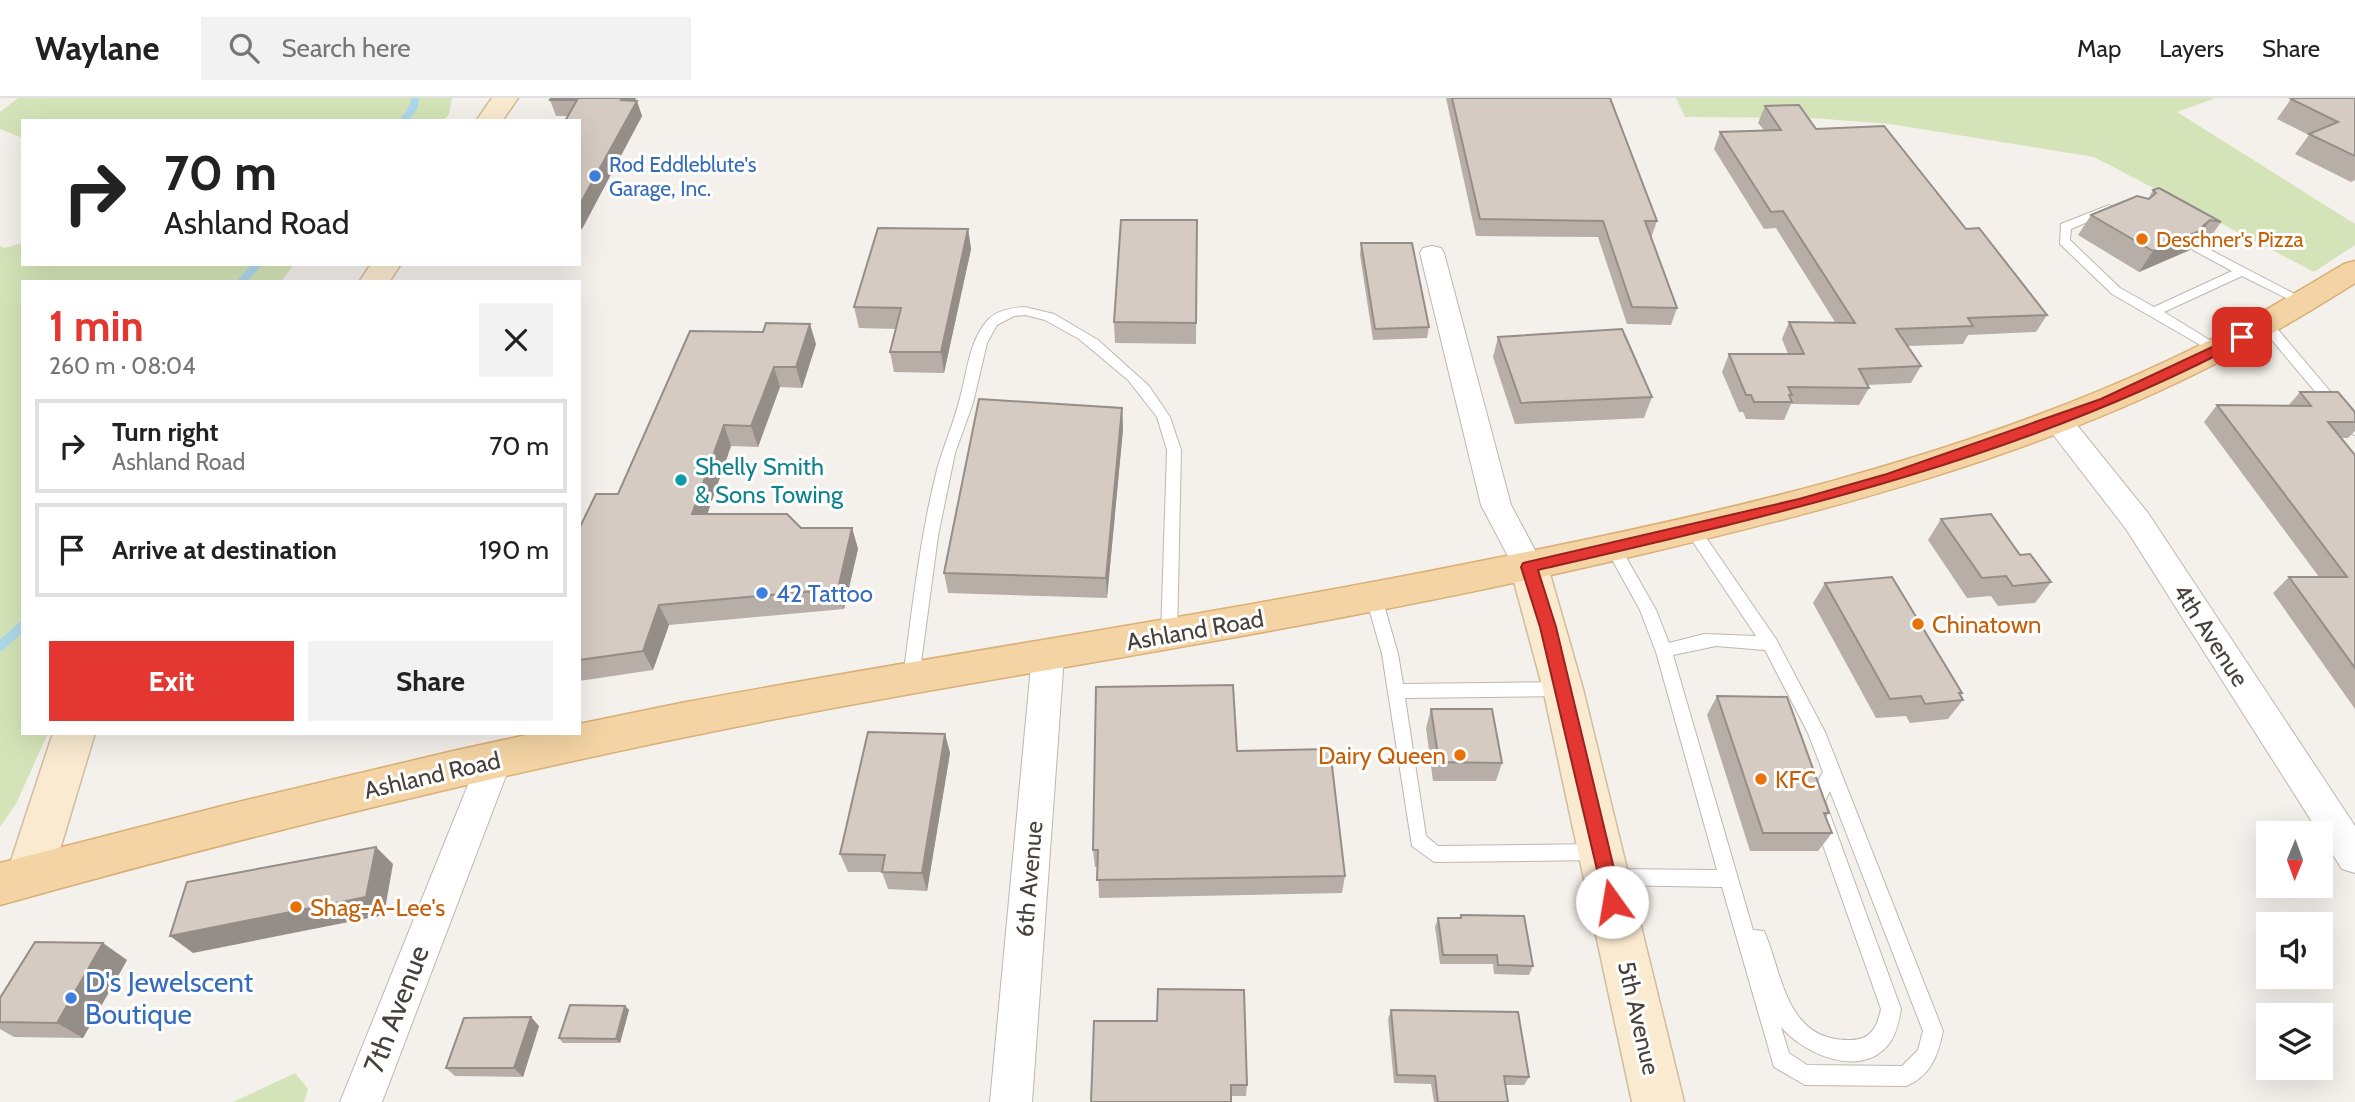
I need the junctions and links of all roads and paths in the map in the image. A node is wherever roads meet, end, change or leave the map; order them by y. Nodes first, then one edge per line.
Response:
1 (505, 98) edge
2 (490, 119) edge
3 (2126, 208) edge
4 (2197, 247) edge
5 (1432, 253) dead end
6 (2355, 270) edge
7 (2242, 271) junction
8 (2304, 302) junction
9 (2154, 312) junction
10 (2265, 323) junction
11 (2218, 350) junction
12 (2057, 421) junction
13 (2355, 430) edge
14 (1693, 530) junction
15 (1613, 547) junction
16 (1529, 567) junction
17 (1374, 598) junction
18 (1169, 636) junction
19 (1770, 643) junction
20 (1664, 652) junction
21 (1048, 656) junction
22 (911, 678) junction
23 (1563, 689) junction
24 (1396, 691) junction
25 (73, 735) edge
26 (495, 760) junction
27 (1832, 772) junction
28 (1704, 791) junction
29 (2355, 857) edge
30 (1604, 864) junction
31 (1729, 878) junction
32 (14, 880) edge
33 (361, 1102) edge
34 (1011, 1102) edge
35 (1658, 1102) edge

1 - 2 street
3 - 9 lane
4 - 7 lane
5 - 16 street
6 - 8 main road, Ashland Road
7 - 8 lane
7 - 9 lane
8 - 10 main road, Ashland Road
9 - 11 lane
10 - 11 main road, Ashland Road
10 - 13 lane
11 - 12 main road, Ashland Road
12 - 14 main road, Ashland Road
12 - 29 street, 4th Avenue
14 - 15 main road, Ashland Road
14 - 19 lane
15 - 16 main road, Ashland Road
15 - 20 lane
16 - 17 main road, Ashland Road
16 - 23 street, 5th Avenue
17 - 18 main road, Ashland Road
17 - 24 lane
18 - 21 main road, Ashland Road
18 - 22 lane
19 - 20 lane
19 - 27 lane
20 - 28 lane
21 - 22 main road, Ashland Road
21 - 34 street, 6th Avenue
22 - 26 main road, Ashland Road
23 - 24 lane
23 - 30 street, 5th Avenue
24 - 30 lane
25 - 32 street
26 - 32 main road, Ashland Road
26 - 33 street, 7th Avenue
27 - 28 lane
27 - 31 lane
28 - 31 lane
30 - 31 lane
30 - 35 street, 5th Avenue

